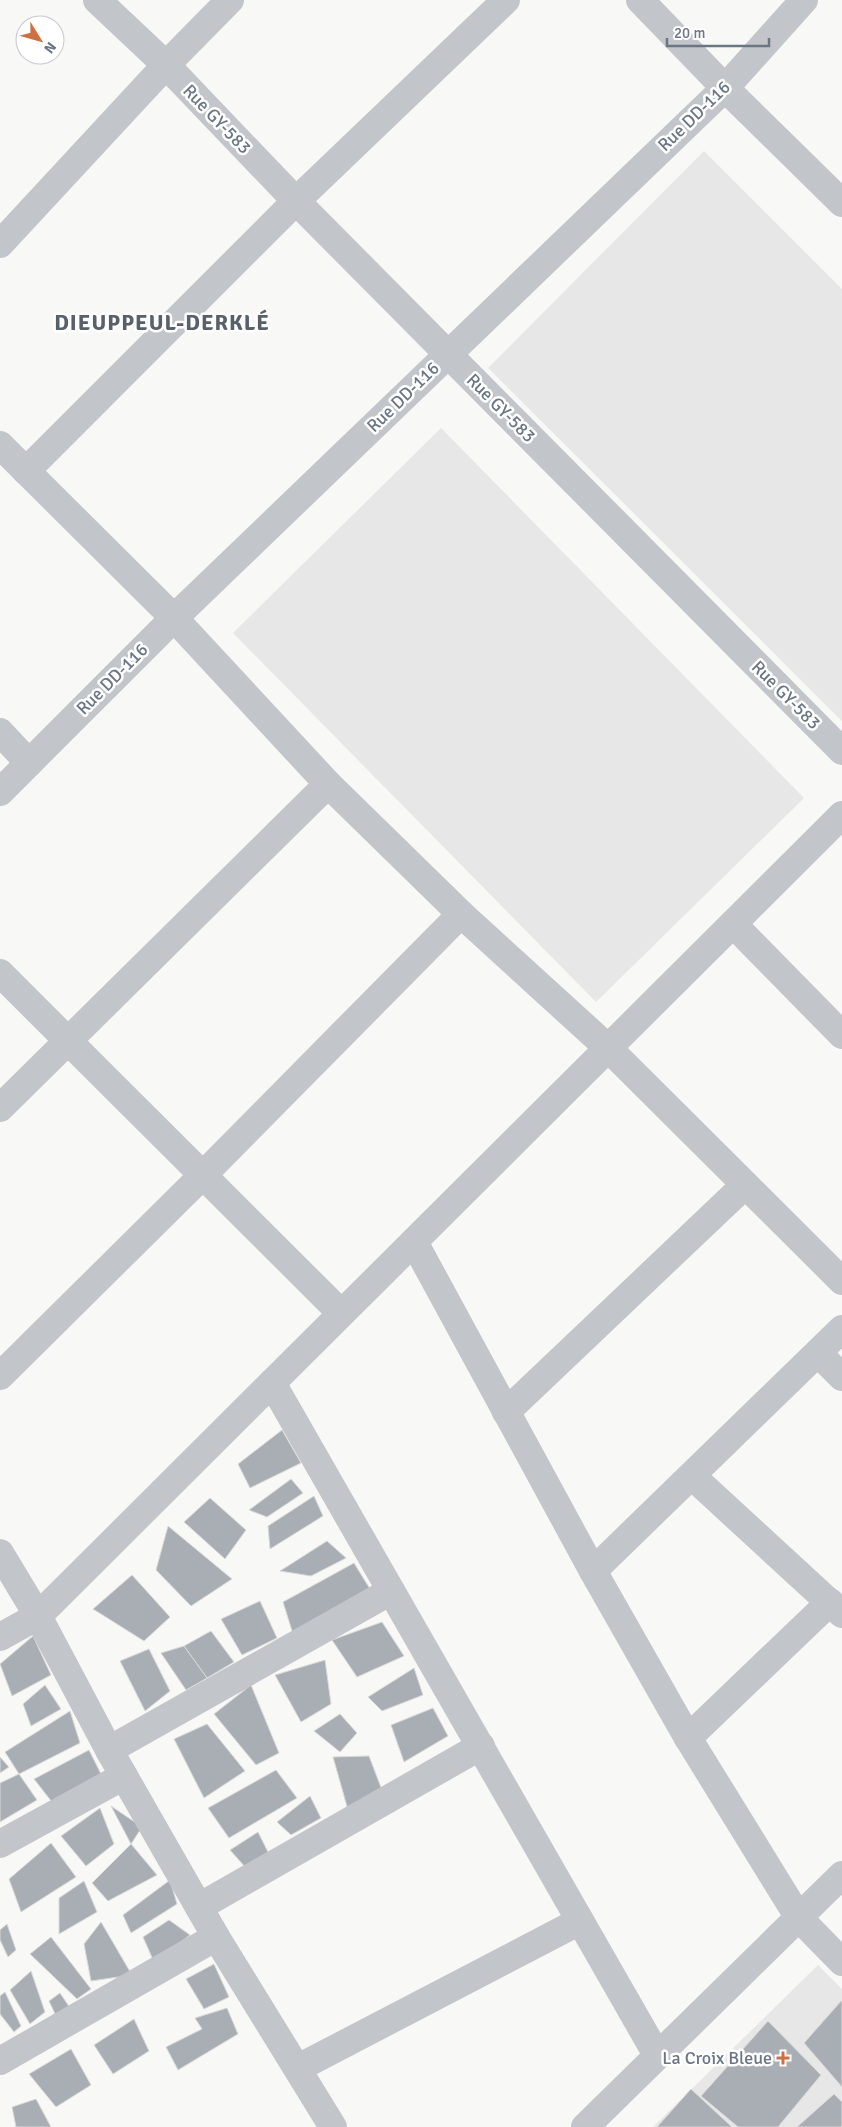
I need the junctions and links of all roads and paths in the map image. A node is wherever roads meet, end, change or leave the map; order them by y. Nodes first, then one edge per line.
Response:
1 (97, 0) edge
2 (230, 0) edge
3 (506, 0) edge
4 (640, 0) edge
5 (804, 0) edge
6 (166, 65) junction
7 (725, 88) junction
8 (296, 201) junction
9 (842, 203) edge
10 (0, 244) edge
11 (447, 354) junction
12 (0, 445) edge
13 (26, 471) junction
14 (174, 618) junction
15 (0, 732) edge
16 (842, 751) edge
17 (29, 763) junction
18 (328, 784) junction
19 (0, 792) edge
20 (842, 815) edge
21 (461, 914) junction
22 (733, 924) junction
23 (0, 973) edge
24 (842, 1035) edge
25 (68, 1040) junction
26 (608, 1048) junction
27 (0, 1108) edge
28 (203, 1175) junction
29 (745, 1185) junction
30 (414, 1242) junction
31 (842, 1281) edge
32 (342, 1313) junction
33 (842, 1330) edge
34 (818, 1353) junction
35 (0, 1376) edge
36 (842, 1377) edge
37 (272, 1383) junction
38 (506, 1412) junction
39 (692, 1476) junction
40 (0, 1553) edge
41 (593, 1572) junction
42 (391, 1591) junction
43 (836, 1608) edge
44 (38, 1616) junction
45 (0, 1637) edge
46 (688, 1738) junction
47 (481, 1746) junction
48 (109, 1750) junction
49 (124, 1776) junction
50 (0, 1844) edge
51 (842, 1875) edge
52 (199, 1907) junction
53 (799, 1918) junction
54 (580, 1921) junction
55 (216, 1937) junction
56 (842, 1962) edge
57 (657, 2055) junction
58 (0, 2061) edge
59 (298, 2068) junction
60 (333, 2127) edge
61 (585, 2127) edge

1 - 6 street, Rue GY-583
2 - 6 street
3 - 8 street
4 - 7 street
5 - 7 street, Rue DD-116
6 - 8 street, Rue GY-583
6 - 10 street
7 - 9 street
7 - 11 street, Rue DD-116
8 - 11 street, Rue GY-583
8 - 13 street
11 - 14 street, Rue DD-116
11 - 16 street, Rue GY-583
12 - 13 street
13 - 14 street
14 - 17 street, Rue DD-116
14 - 18 street
15 - 17 street
17 - 19 street, Rue DD-116
18 - 21 street
18 - 25 street
20 - 22 street
21 - 26 street
21 - 28 street
22 - 24 street
22 - 26 street
23 - 25 street
25 - 27 street
25 - 28 street
26 - 29 street
26 - 30 street
28 - 32 street
28 - 35 street
29 - 31 street
29 - 38 street
30 - 32 street
30 - 38 street
32 - 37 street
33 - 34 street
34 - 36 street
34 - 39 street
37 - 42 street
37 - 44 street
38 - 41 street
39 - 41 street
39 - 43 street
40 - 44 street
41 - 46 street
42 - 47 street
42 - 48 street
43 - 46 street
44 - 45 street
44 - 48 street
46 - 53 street
47 - 52 street
47 - 54 street
48 - 49 street
49 - 50 street
49 - 52 street
51 - 53 street
52 - 55 street
53 - 56 street
53 - 57 street
54 - 57 street
54 - 59 street
55 - 58 street
55 - 59 street
57 - 61 street
59 - 60 street

